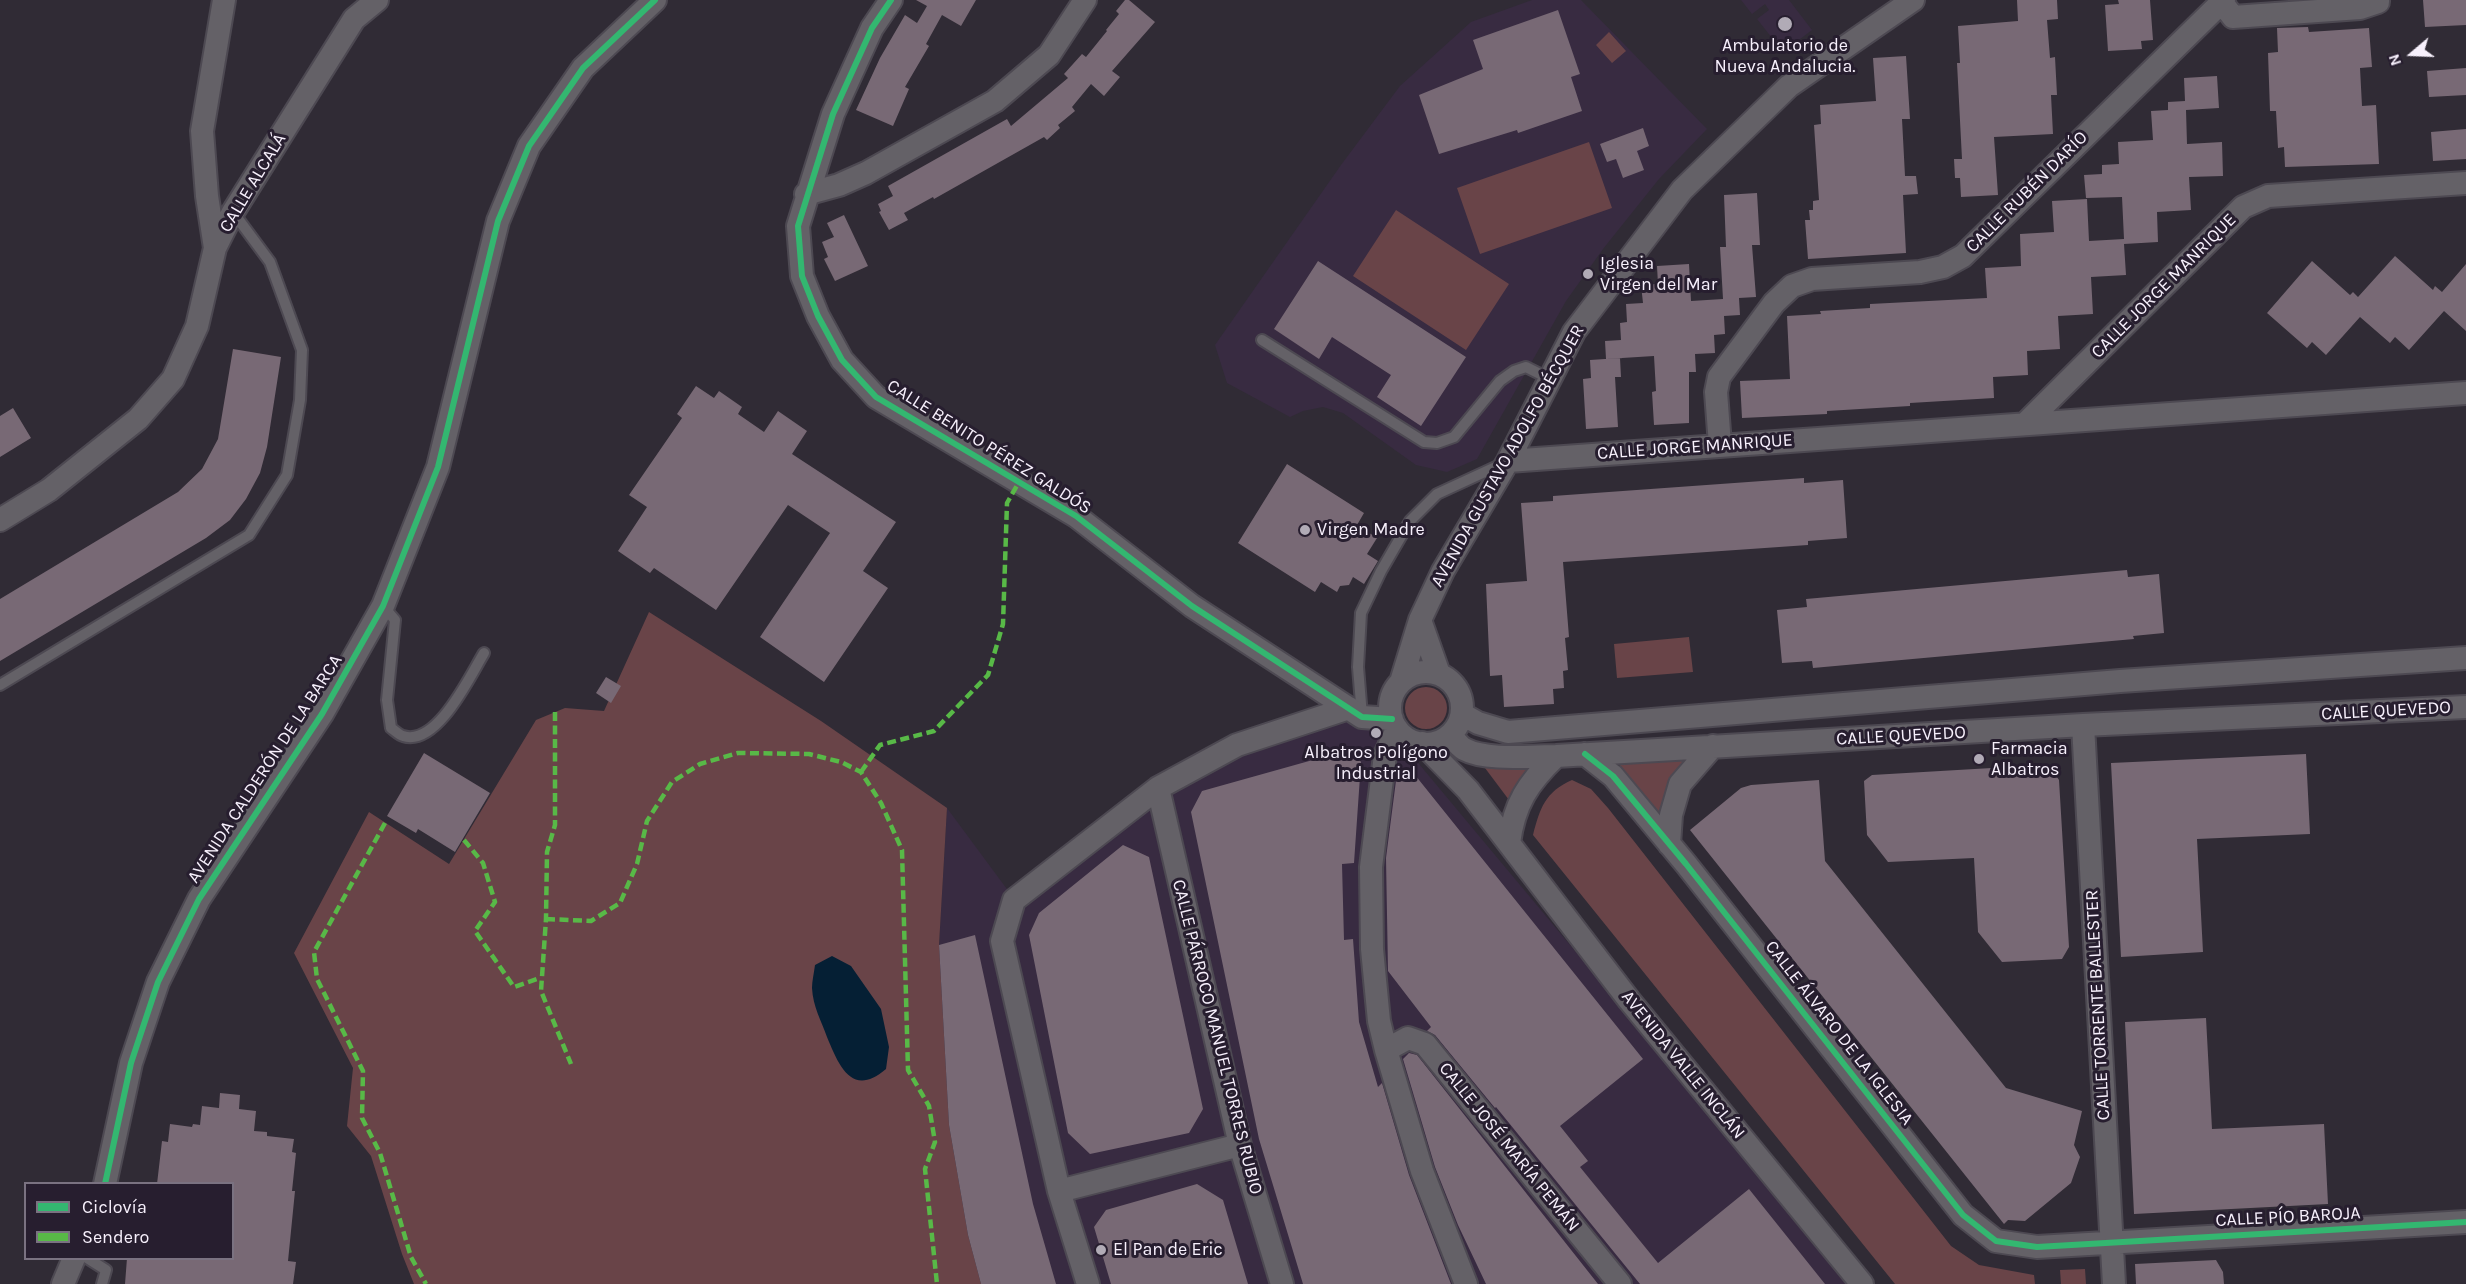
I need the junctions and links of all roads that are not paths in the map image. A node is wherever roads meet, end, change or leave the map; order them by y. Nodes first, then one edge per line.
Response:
1 (224, 0) edge
2 (377, 0) edge
3 (655, 0) edge
4 (891, 0) edge
5 (1085, 0) edge
6 (1913, 0) edge
7 (2378, 0) edge
8 (2223, 2) edge
9 (2466, 183) edge
10 (806, 194) junction
11 (233, 212) junction
12 (215, 248) junction
13 (1262, 340) dead end
14 (1550, 379) junction
15 (2466, 393) edge
16 (2026, 423) junction
17 (1720, 445) junction
18 (1508, 461) junction
19 (0, 520) edge
20 (382, 606) junction
21 (1420, 620) junction
22 (484, 653) dead end
23 (2466, 658) edge
24 (1439, 674) junction
25 (1401, 682) junction
26 (0, 685) edge
27 (2466, 707) edge
28 (1356, 712) junction
29 (1462, 714) junction
30 (1394, 724) junction
31 (2083, 725) junction
32 (1448, 737) junction
33 (1422, 743) junction
34 (1713, 746) junction
35 (1585, 754) junction
36 (1556, 756) junction
37 (1158, 788) junction
38 (1468, 790) junction
39 (1509, 843) junction
40 (1670, 844) junction
41 (1386, 1050) junction
42 (1240, 1145) junction
43 (105, 1182) edge
44 (1059, 1191) junction
45 (2466, 1222) edge
46 (2111, 1241) junction
47 (73, 1260) edge
48 (90, 1260) edge
49 (63, 1284) edge
50 (102, 1284) edge
51 (1088, 1284) edge
52 (1282, 1284) edge
53 (1466, 1284) edge
54 (1620, 1284) edge
55 (1862, 1284) edge
56 (2114, 1284) edge

1 - 12 street
2 - 11 street, CALLE ALCALÁ
3 - 20 street, AVENIDA CALDERÓN DE LA BARCA
4 - 10 street, CALLE BENITO PÉREZ GALDÓS
5 - 10 street
6 - 14 street, AVENIDA GUSTAVO ADOLFO BÉCQUER
7 - 8 street
8 - 17 street, CALLE RUBÉN DARÍO
9 - 16 street, CALLE JORGE MANRIQUE
10 - 28 street, CALLE BENITO PÉREZ GALDÓS
11 - 12 street, CALLE ALCALÁ
11 - 26 lane
12 - 19 street, CALLE ALCALÁ
13 - 14 lane
14 - 18 street, AVENIDA GUSTAVO ADOLFO BÉCQUER
15 - 16 street, CALLE JORGE MANRIQUE
16 - 17 street, CALLE JORGE MANRIQUE
17 - 18 street, CALLE JORGE MANRIQUE
18 - 21 street, AVENIDA GUSTAVO ADOLFO BÉCQUER
18 - 28 lane
20 - 22 lane
20 - 43 street, AVENIDA CALDERÓN DE LA BARCA
21 - 24 street
21 - 25 street, AVENIDA GUSTAVO ADOLFO BÉCQUER
23 - 29 street, CALLE QUEVEDO
24 - 25 street
24 - 29 street
25 - 30 street
27 - 31 street, CALLE QUEVEDO
28 - 30 street, CALLE BENITO PÉREZ GALDÓS
28 - 37 street
29 - 32 street
30 - 33 street
30 - 41 street
31 - 34 street, CALLE QUEVEDO
31 - 46 street, CALLE TORRENTE BALLESTER
32 - 33 street
32 - 36 street, CALLE QUEVEDO
32 - 38 street, AVENIDA VALLE INCLÁN
33 - 38 street, AVENIDA VALLE INCLÁN
34 - 35 street, CALLE QUEVEDO
34 - 40 street
35 - 36 street, CALLE QUEVEDO
35 - 40 street, CALLE ÁLVARO DE LA IGLESIA
36 - 39 street
37 - 42 street, CALLE PÁRROCO MANUEL TORRES RUBIO
37 - 44 street
38 - 39 street, AVENIDA VALLE INCLÁN
39 - 55 street, AVENIDA VALLE INCLÁN
40 - 46 street, CALLE ÁLVARO DE LA IGLESIA
41 - 53 street
41 - 54 street, CALLE JOSÉ MARÍA PEMÁN
42 - 44 street
42 - 52 street, CALLE PÁRROCO MANUEL TORRES RUBIO
44 - 51 street
45 - 46 street, CALLE PÍO BAROJA
46 - 56 street, CALLE TORRENTE BALLESTER
47 - 49 street
48 - 50 lane

